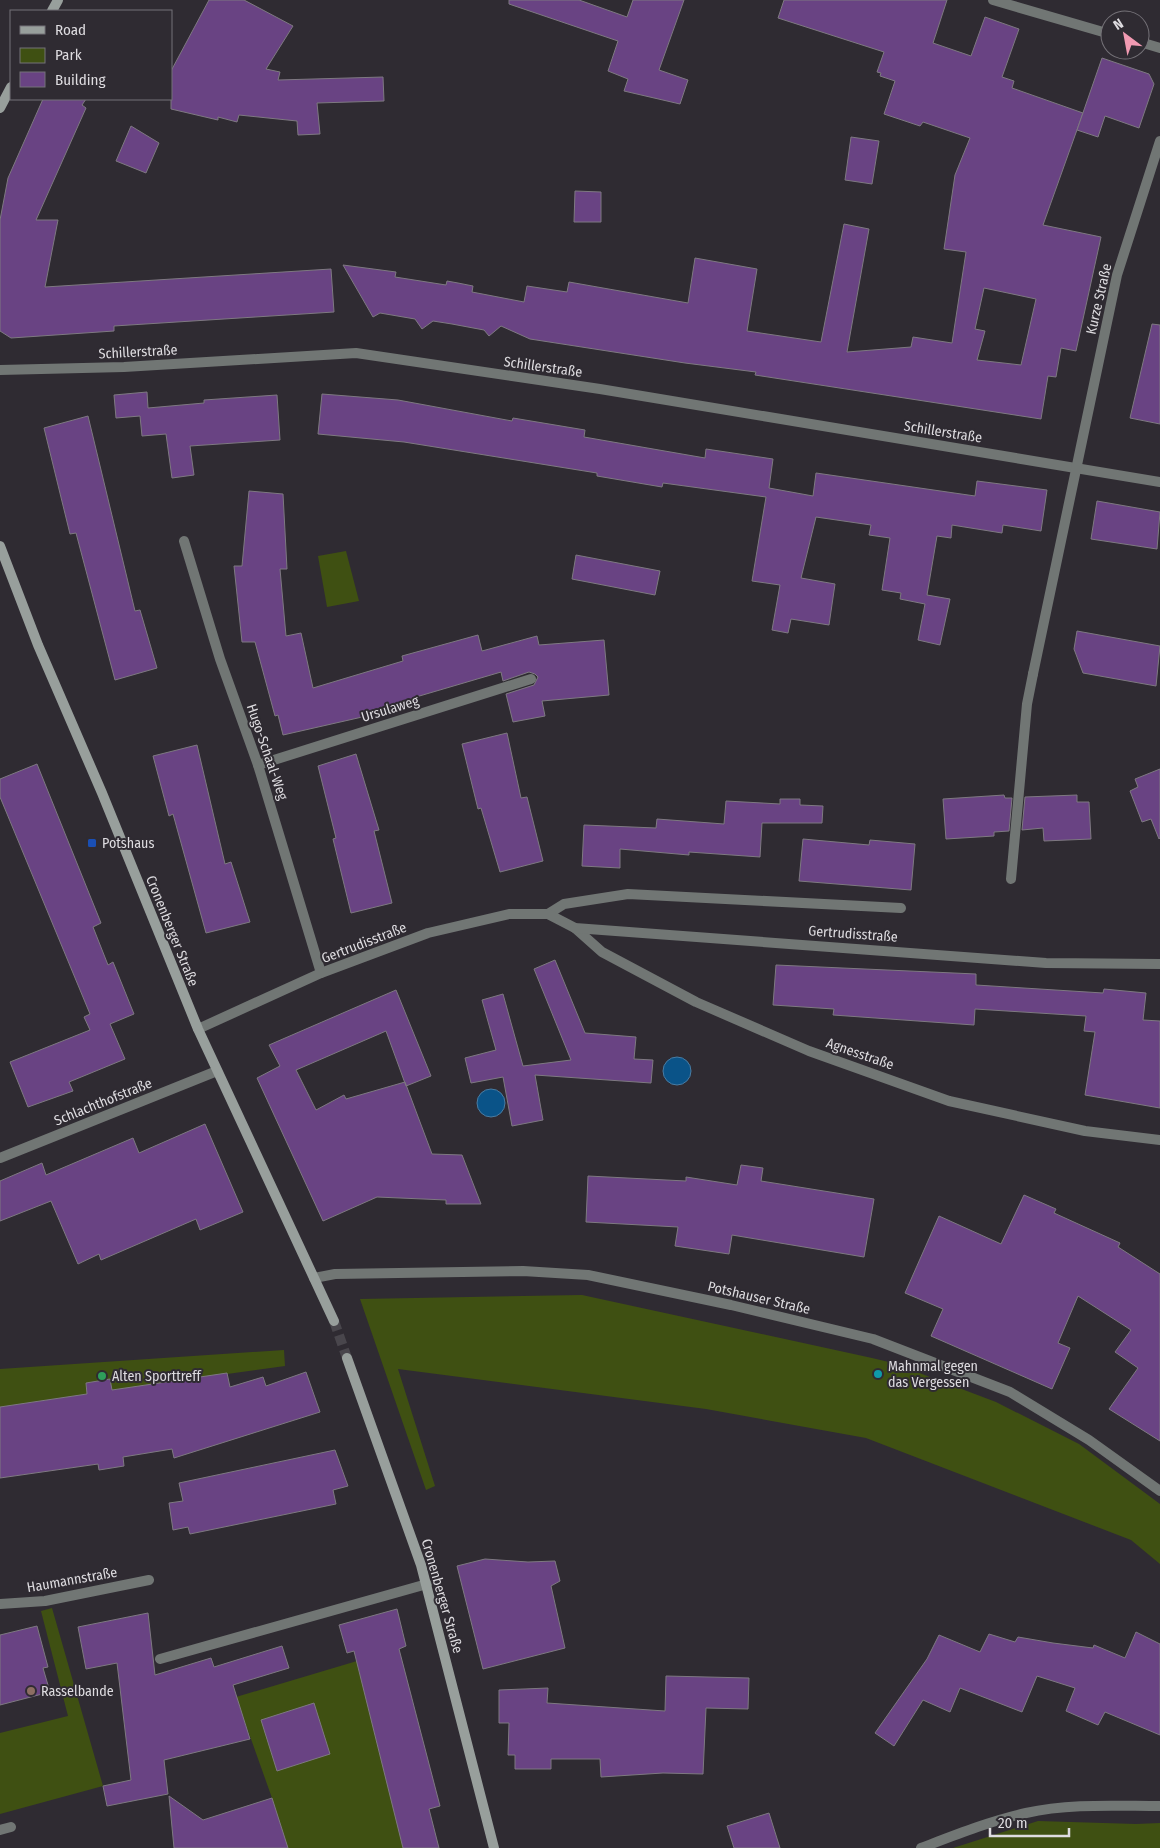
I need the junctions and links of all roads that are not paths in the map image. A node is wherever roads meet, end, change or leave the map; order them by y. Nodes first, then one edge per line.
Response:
1 (993, 0) edge
2 (1100, 31) edge
3 (10, 89) edge
4 (0, 108) edge
5 (1160, 141) edge
6 (0, 370) edge
7 (1078, 468) junction
8 (1160, 482) edge
9 (184, 541) dead end
10 (0, 546) edge
11 (531, 679) dead end
12 (258, 765) junction
13 (1012, 879) dead end
14 (901, 908) dead end
15 (548, 914) junction
16 (575, 928) junction
17 (1160, 964) edge
18 (321, 974) junction
19 (198, 1029) junction
20 (217, 1071) junction
21 (1160, 1140) edge
22 (0, 1158) edge
23 (314, 1278) junction
24 (334, 1320) tunnel mouth
25 (347, 1358) tunnel mouth
26 (1160, 1491) edge
27 (149, 1580) dead end
28 (427, 1584) junction
29 (0, 1604) edge
30 (160, 1659) dead end
31 (1160, 1806) edge
32 (11, 1827) dead end
33 (0, 1830) edge
34 (494, 1848) edge
35 (921, 1848) edge

1 - 2 street
3 - 4 main road
5 - 7 street, Kurze Straße
6 - 7 street, Schillerstraße
7 - 8 street, Schillerstraße
7 - 13 street
9 - 12 street, Hugo-Schaal-Weg
10 - 19 main road, Cronenberger Straße
11 - 12 street, Ursulaweg
12 - 18 street, Hugo-Schaal-Weg
14 - 15 street, Gertrudisstraße
15 - 16 street, Gertrudisstraße
15 - 18 street, Gertrudisstraße
16 - 17 street, Gertrudisstraße
16 - 21 street, Agnesstraße
18 - 19 street, Gertrudisstraße
19 - 20 main road, Cronenberger Straße
20 - 22 street, Schlachthofstraße
20 - 23 main road, Cronenberger Straße
23 - 24 main road, Cronenberger Straße
23 - 26 street, Potshauser Straße
25 - 28 main road, Cronenberger Straße
27 - 29 street, Haumannstraße
28 - 30 street
28 - 34 main road, Cronenberger Straße
31 - 35 street
32 - 33 street

